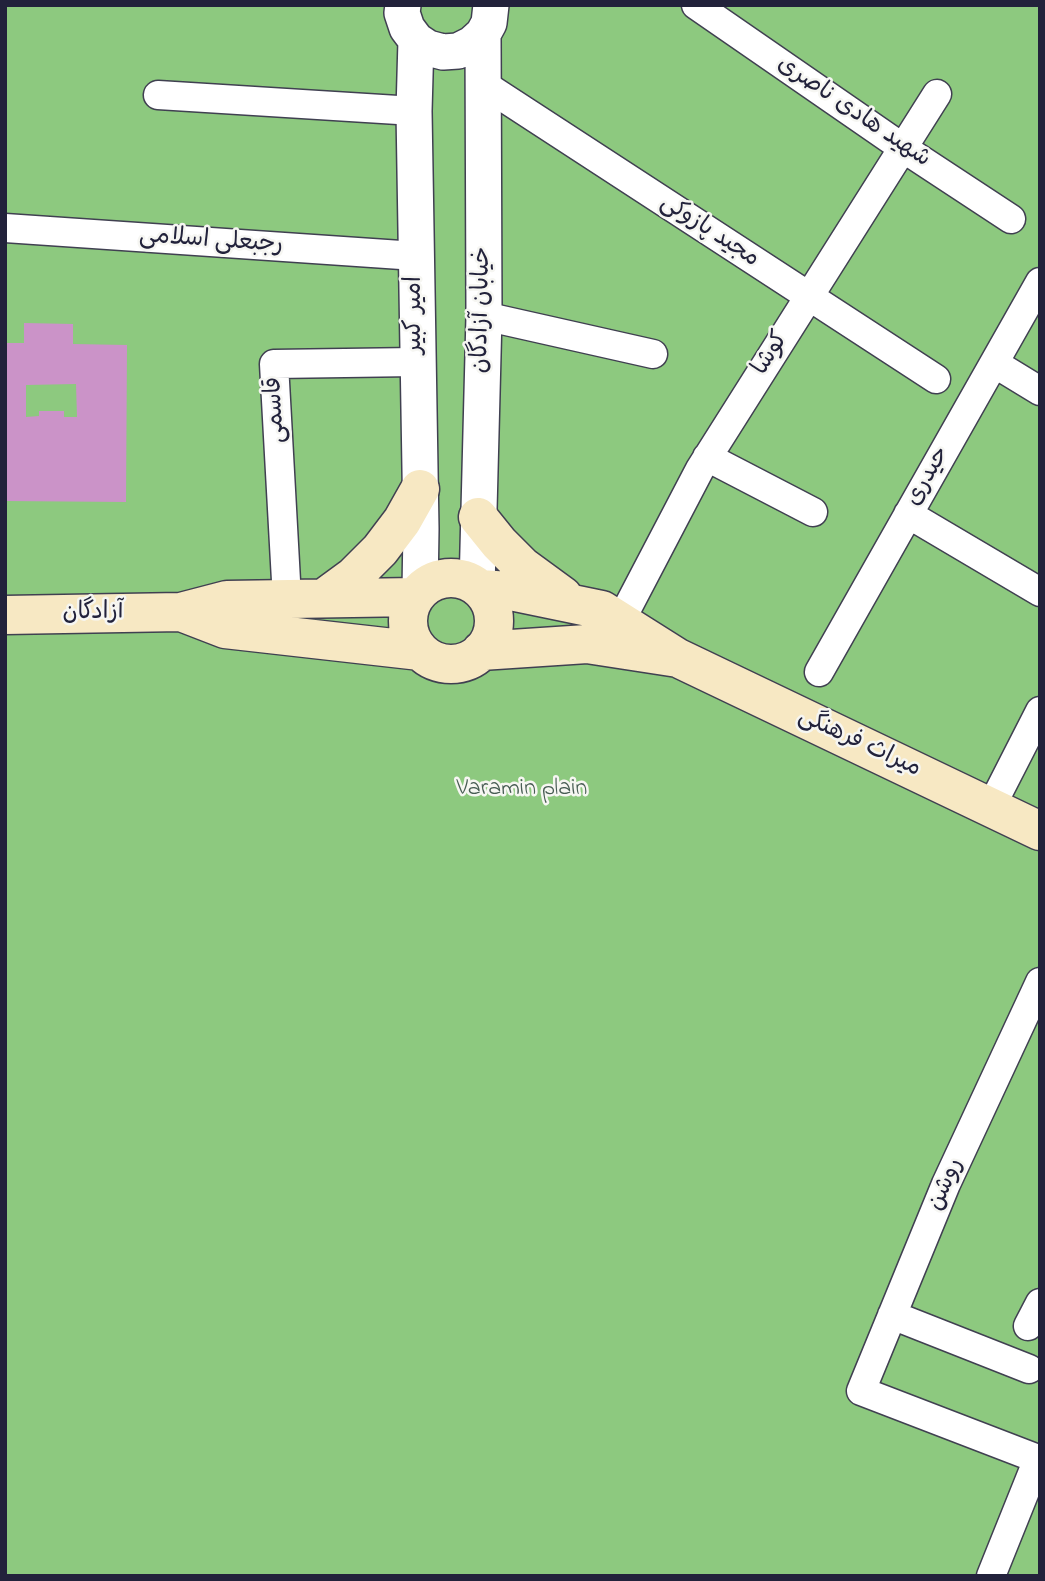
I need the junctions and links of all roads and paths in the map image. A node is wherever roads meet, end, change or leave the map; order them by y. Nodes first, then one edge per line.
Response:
1 (403, 5) edge
2 (696, 5) edge
3 (487, 19) edge
4 (416, 40) junction
5 (483, 84) junction
6 (937, 94) dead end
7 (158, 95) dead end
8 (414, 111) junction
9 (903, 148) junction
10 (1011, 219) dead end
11 (5, 228) edge
12 (416, 256) junction
13 (1040, 282) edge
14 (808, 297) junction
15 (484, 316) junction
16 (653, 354) dead end
17 (416, 362) junction
18 (994, 363) junction
19 (936, 379) dead end
20 (1040, 391) edge
21 (707, 457) junction
22 (420, 489) junction
23 (813, 512) dead end
24 (908, 514) junction
25 (478, 517) junction
26 (479, 588) junction
27 (1040, 592) edge
28 (418, 594) junction
29 (306, 598) junction
30 (577, 605) junction
31 (181, 612) junction
32 (5, 615) edge
33 (620, 622) junction
34 (420, 651) junction
35 (481, 651) junction
36 (678, 658) junction
37 (819, 672) dead end
38 (1040, 711) edge
39 (991, 807) junction
40 (1040, 831) edge
41 (1040, 982) edge
42 (892, 1315) junction
43 (1029, 1369) dead end
44 (991, 1576) edge

1 - 4 street
2 - 9 street, شهید هادی ناصری
3 - 4 street
3 - 5 street, خیابان آزادگان
4 - 8 street, امیر کبیر
5 - 14 street, مجید پازوکی
5 - 15 street, خیابان آزادگان
6 - 9 street, کوشا
7 - 8 street
8 - 12 street, امیر کبیر
9 - 10 street, شهید هادی ناصری
9 - 14 street, کوشا
11 - 12 street, رجبعلی اسلامی
12 - 17 street, امیر کبیر
13 - 18 street, حیدری
14 - 19 street, مجید پازوکی
14 - 21 street, کوشا
15 - 16 street
15 - 25 street, خیابان آزادگان
17 - 22 street, امیر کبیر
17 - 29 street, قاسمی
18 - 20 street
18 - 24 street, حیدری
21 - 23 street
21 - 33 street, کوشا
22 - 28 street, امیر کبیر
22 - 29 main road
24 - 27 street
24 - 37 street, حیدری
25 - 26 street, خیابان آزادگان
25 - 30 main road
26 - 28 main road
26 - 30 main road
26 - 35 main road
28 - 29 main road
28 - 34 main road
29 - 31 main road
30 - 33 main road
31 - 32 main road, آزادگان
31 - 34 main road
33 - 36 main road
34 - 35 main road
35 - 36 main road
36 - 39 main road, میراث فرهنگی
38 - 39 street
39 - 40 main road, میراث فرهنگی
41 - 42 street, روشن
42 - 43 street
42 - 44 street, روشن

